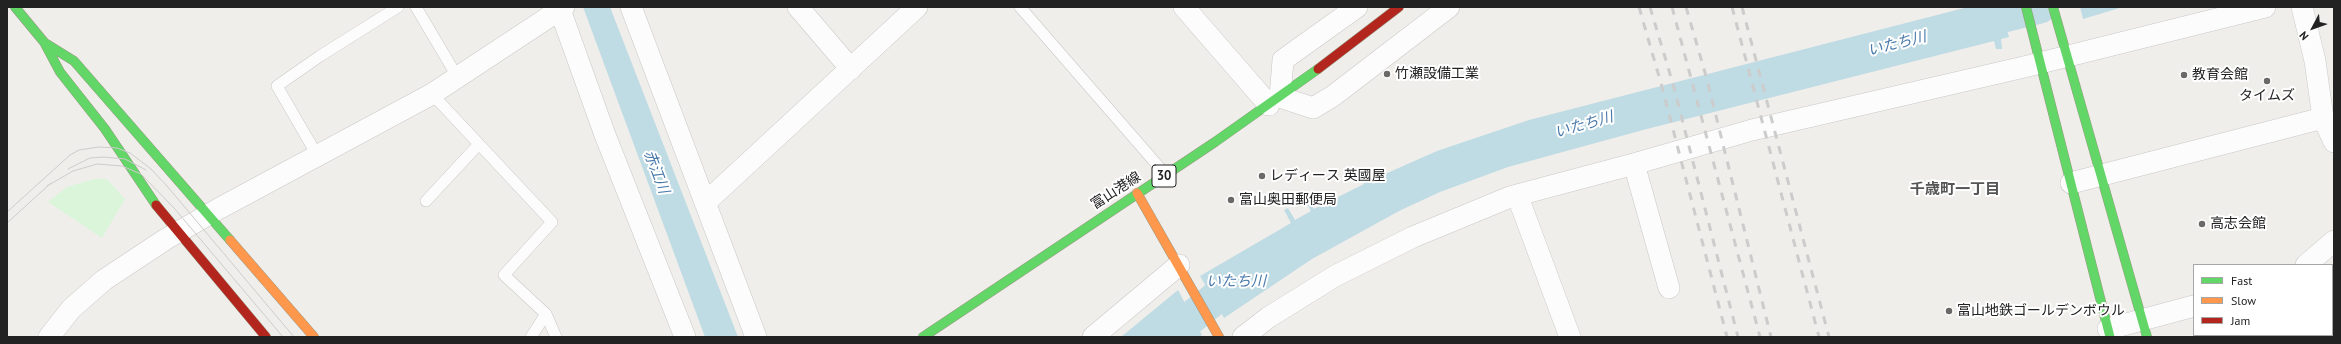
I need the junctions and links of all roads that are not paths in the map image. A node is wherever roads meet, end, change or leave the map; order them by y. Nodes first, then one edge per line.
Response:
1 (15, 7) edge
2 (398, 7) edge
3 (416, 7) edge
4 (631, 7) edge
5 (798, 7) edge
6 (917, 7) edge
7 (1020, 7) edge
8 (1184, 7) edge
9 (1357, 7) edge
10 (1399, 7) edge
11 (1449, 7) edge
12 (2026, 7) edge
13 (2053, 7) edge
14 (2265, 7) edge
15 (2302, 7) edge
16 (561, 8) edge
17 (44, 42) junction
18 (2038, 53) junction
19 (2066, 56) junction
20 (851, 69) junction
21 (458, 78) junction
22 (432, 94) junction
23 (1274, 101) junction
24 (2323, 118) junction
25 (2334, 142) edge
26 (478, 144) junction
27 (317, 155) junction
28 (1634, 164) junction
29 (1166, 175) junction
30 (2102, 175) junction
31 (2071, 183) junction
32 (1137, 193) junction
33 (1510, 197) junction
34 (426, 201) dead end
35 (705, 203) junction
36 (208, 215) junction
37 (177, 233) junction
38 (2334, 240) edge
39 (2307, 264) edge
40 (1180, 269) junction
41 (1669, 288) dead end
42 (2193, 306) edge
43 (546, 314) junction
44 (2145, 329) edge
45 (2109, 333) edge
46 (1218, 335) edge
47 (49, 337) edge
48 (266, 337) edge
49 (314, 337) edge
50 (531, 337) edge
51 (556, 337) edge
52 (685, 337) edge
53 (756, 337) edge
54 (923, 337) edge
55 (1093, 337) edge
56 (1243, 337) edge
57 (1570, 337) edge

1 - 17 street
2 - 27 lane
3 - 21 lane
4 - 35 street
5 - 20 street
6 - 20 street
7 - 29 lane
8 - 23 street
9 - 23 street
10 - 23 street, 富山港線 / 30
11 - 23 street
12 - 18 street
13 - 19 street
14 - 19 street
15 - 24 street
16 - 21 street
16 - 52 street
17 - 36 street
17 - 37 street
18 - 19 street
18 - 28 street
18 - 31 street
19 - 30 street
20 - 35 street
21 - 22 street
22 - 26 lane
22 - 27 street
23 - 29 street, 富山港線 / 30
24 - 25 street
24 - 30 street
26 - 34 lane
26 - 43 lane
27 - 36 street
28 - 33 street
28 - 41 street
29 - 32 street, 富山港線 / 30
30 - 31 street
30 - 44 street
31 - 45 street
32 - 40 street
32 - 54 street, 富山港線 / 30
33 - 56 street
33 - 57 street
35 - 53 street
36 - 37 street
36 - 49 street
37 - 47 street
37 - 48 street
38 - 39 street
40 - 46 street
40 - 55 street
42 - 44 street
43 - 50 lane
43 - 51 lane
44 - 45 street

